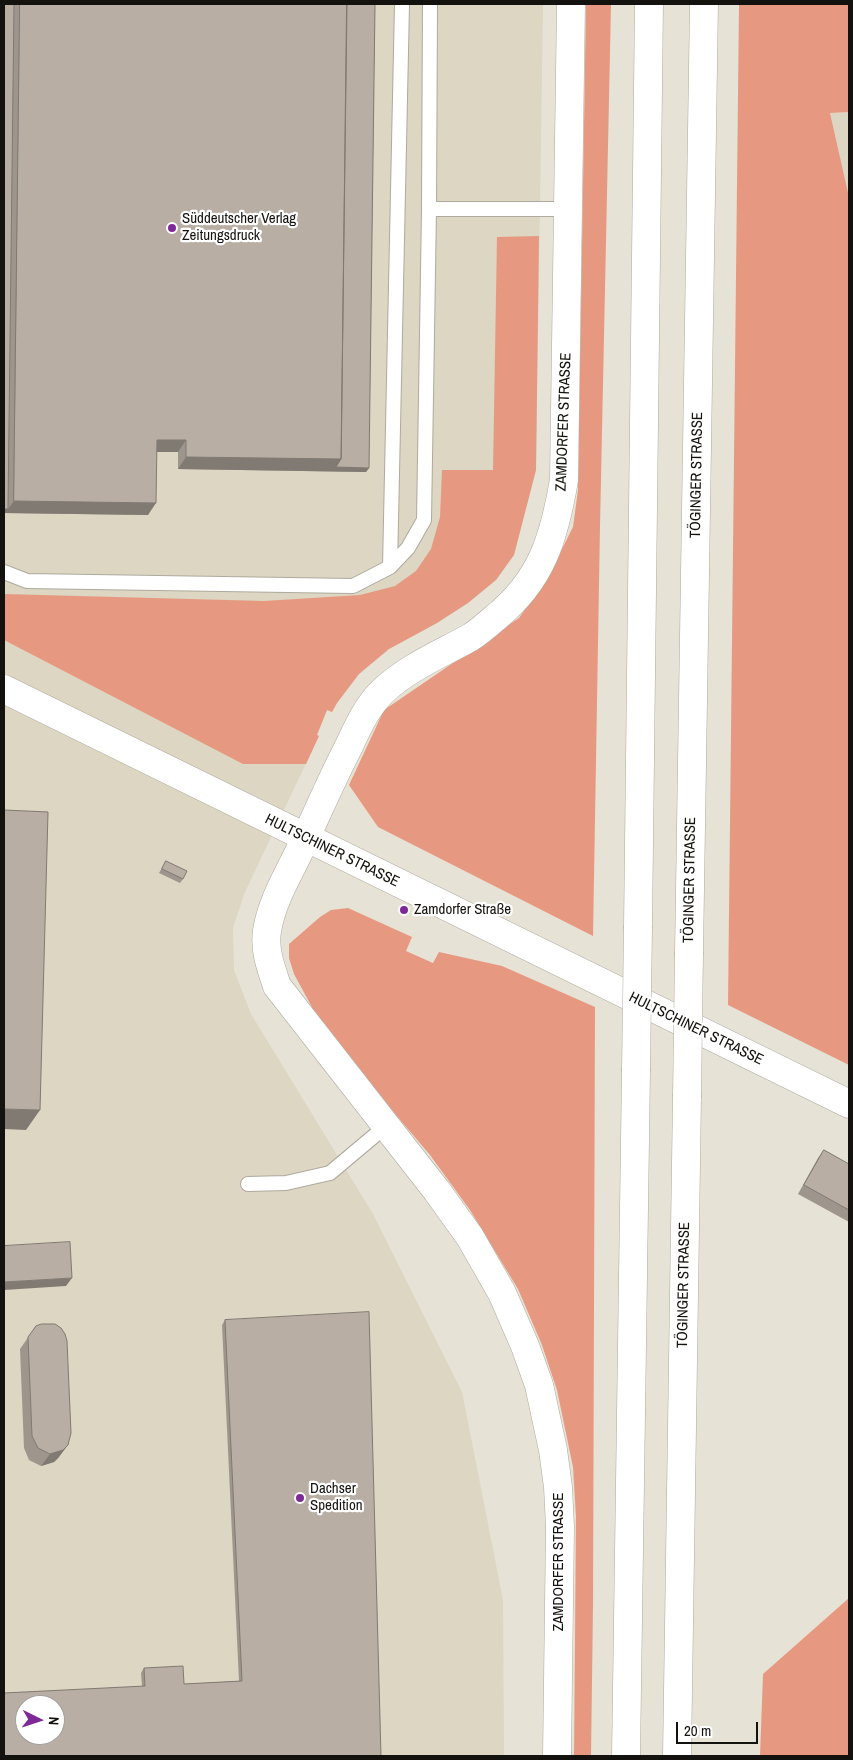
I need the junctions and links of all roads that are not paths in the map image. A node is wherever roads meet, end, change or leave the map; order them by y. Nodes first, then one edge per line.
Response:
1 (402, 4) edge
2 (430, 4) edge
3 (571, 4) edge
4 (649, 4) edge
5 (704, 4) edge
6 (429, 209) junction
7 (568, 209) junction
8 (390, 567) junction
9 (4, 572) edge
10 (4, 689) edge
11 (306, 838) junction
12 (849, 1104) edge
13 (386, 1126) junction
14 (248, 1184) dead end
15 (558, 1756) edge
16 (626, 1756) edge
17 (677, 1756) edge

1 - 8 lane
2 - 6 lane
3 - 7 main road, ZAMDORFER STRASSE
4 - 16 main road, bridge
5 - 17 main road, TÖGINGER STRASSE, bridge
6 - 7 lane
6 - 8 lane
7 - 11 main road, ZAMDORFER STRASSE
8 - 9 lane
10 - 11 main road, HULTSCHINER STRASSE
11 - 12 main road, HULTSCHINER STRASSE
11 - 13 main road, ZAMDORFER STRASSE
13 - 14 lane
13 - 15 main road, ZAMDORFER STRASSE

